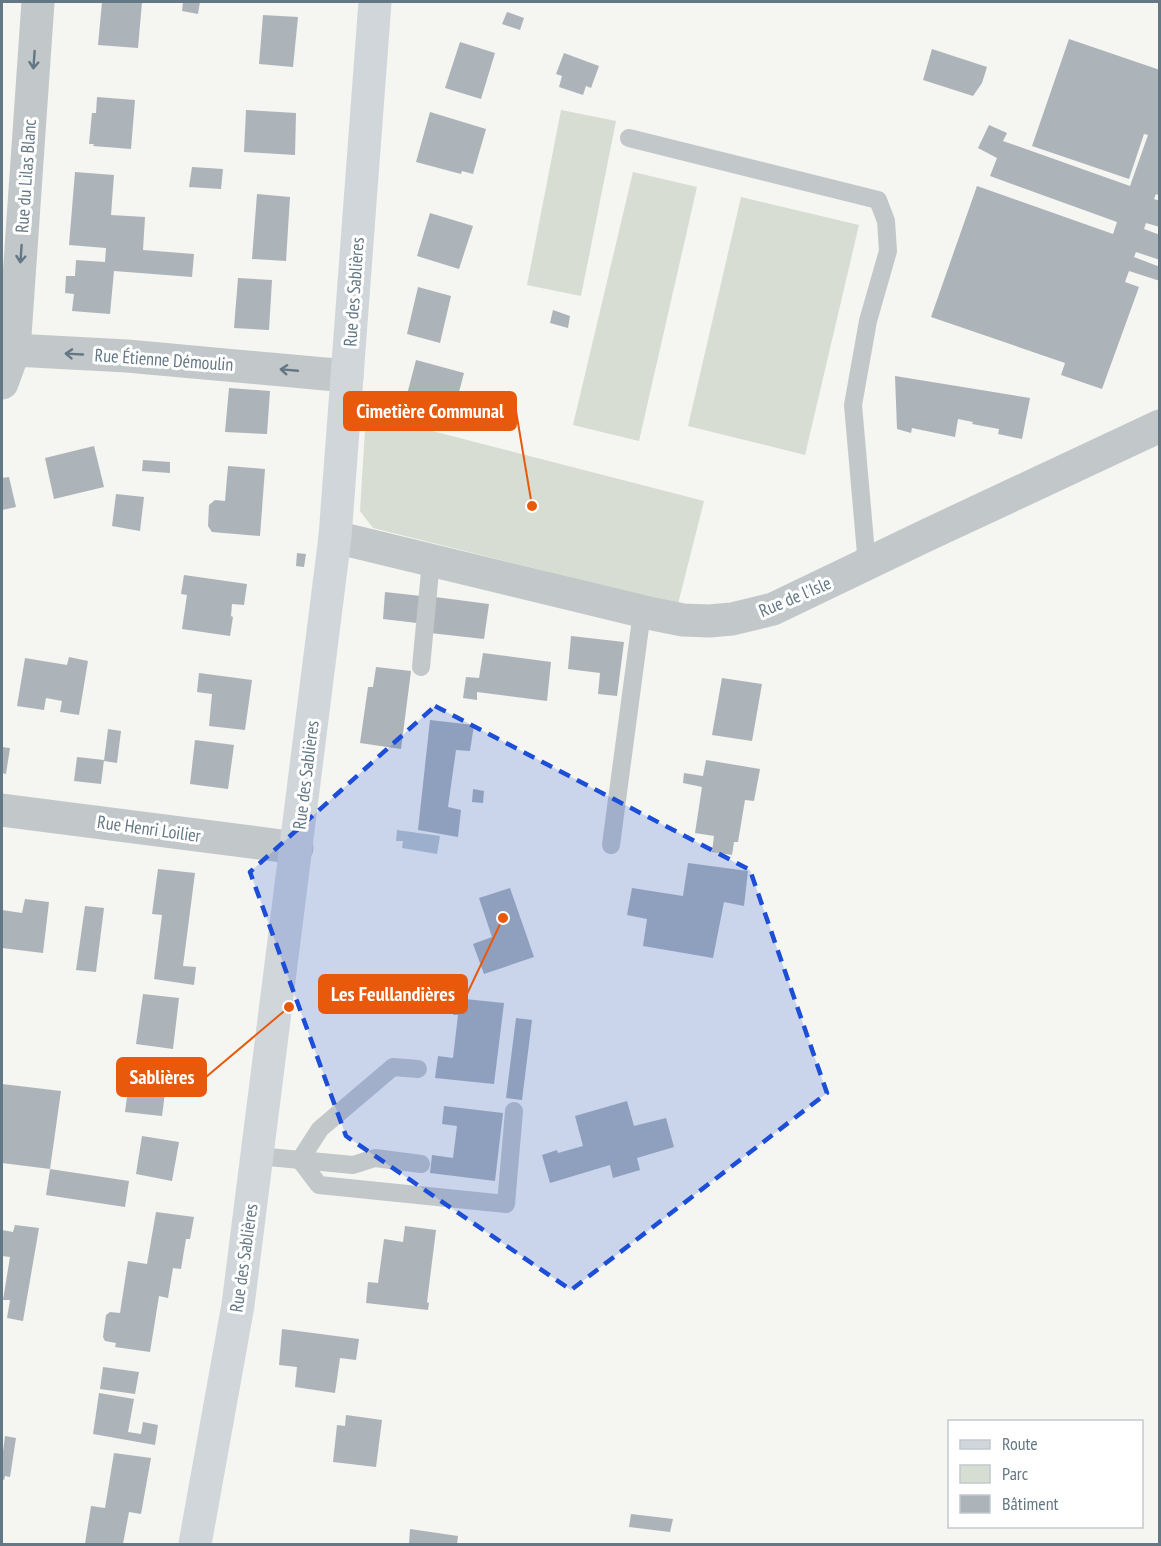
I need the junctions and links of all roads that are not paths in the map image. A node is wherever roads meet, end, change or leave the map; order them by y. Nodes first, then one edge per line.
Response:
1 (38, 2) edge
2 (375, 2) edge
3 (629, 138) dead end
4 (14, 350) junction
5 (347, 375) junction
6 (2, 383) edge
7 (1160, 426) edge
8 (334, 537) junction
9 (431, 561) junction
10 (867, 565) junction
11 (642, 612) junction
12 (421, 667) dead end
13 (2, 810) edge
14 (611, 846) dead end
15 (297, 848) junction
16 (418, 1069) dead end
17 (514, 1111) dead end
18 (258, 1156) junction
19 (300, 1160) junction
20 (421, 1164) dead end
21 (195, 1545) edge

1 -> 4 street, Rue du Lilas Blanc
2 - 5 street, Rue des Sablières
3 - 10 lane
5 -> 4 street, Rue Étienne Démoulin
4 - 6 street
5 - 8 street, Rue des Sablières
7 - 10 street, Rue de l'Isle
8 - 9 street, Rue de l'Isle
8 - 15 street, Rue des Sablières
9 - 11 street, Rue de l'Isle
9 - 12 lane
10 - 11 street, Rue de l'Isle
11 - 14 lane
13 - 15 street, Rue Henri Loilier
15 - 18 street, Rue des Sablières
16 - 19 lane
17 - 19 lane
18 - 19 lane
18 - 21 street, Rue des Sablières
19 - 20 lane

